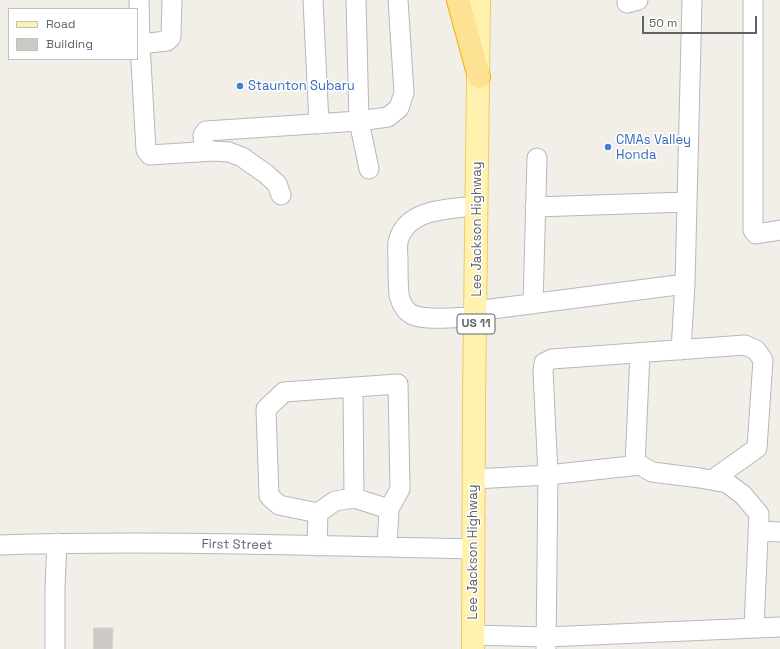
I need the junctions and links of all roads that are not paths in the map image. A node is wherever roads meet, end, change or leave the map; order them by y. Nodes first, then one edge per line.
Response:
1 (139, 0) edge
2 (172, 0) edge
3 (313, 0) edge
4 (356, 0) edge
5 (398, 0) edge
6 (458, 0) edge
7 (479, 0) edge
8 (692, 0) edge
9 (753, 0) edge
10 (140, 44) junction
11 (479, 76) junction
12 (359, 121) junction
13 (319, 124) junction
14 (204, 151) junction
15 (536, 158) dead end
16 (369, 170) dead end
17 (281, 195) dead end
18 (687, 202) junction
19 (477, 206) junction
20 (535, 207) junction
21 (780, 230) edge
22 (685, 284) junction
23 (533, 304) junction
24 (476, 314) junction
25 (681, 350) junction
26 (640, 353) junction
27 (353, 387) junction
28 (634, 465) junction
29 (548, 475) junction
30 (474, 479) junction
31 (712, 480) junction
32 (354, 498) junction
33 (389, 509) junction
34 (318, 513) junction
35 (758, 531) junction
36 (780, 532) edge
37 (57, 543) junction
38 (0, 545) edge
39 (317, 546) junction
40 (387, 548) junction
41 (473, 549) junction
42 (754, 627) junction
43 (780, 627) edge
44 (473, 642) edge
45 (546, 643) edge
46 (55, 649) edge

1 - 10 street
2 - 10 street
3 - 13 street
4 - 12 street
5 - 12 street
6 - 11 highway
7 - 11 main road, Lee Jackson Highway / US 11
8 - 18 street
9 - 21 street
10 - 14 street
11 - 19 main road, Lee Jackson Highway / US 11
12 - 13 street
12 - 16 street
13 - 14 street
14 - 17 street
15 - 20 street
18 - 20 street
18 - 22 street
19 - 24 main road, Lee Jackson Highway / US 11
19 - 24 street
20 - 23 street
22 - 23 street
22 - 25 street
23 - 24 street
24 - 30 main road, Lee Jackson Highway / US 11
25 - 26 street
25 - 31 street
26 - 28 street
26 - 29 street
27 - 32 street
27 - 33 street
27 - 34 street
28 - 29 street
28 - 31 street
29 - 30 street
29 - 45 street
30 - 41 main road, Lee Jackson Highway / US 11
31 - 35 street
32 - 33 street
32 - 34 street
33 - 40 street
34 - 39 street
35 - 36 street
35 - 42 street
37 - 38 street, First Street
37 - 39 street, First Street
37 - 46 street
39 - 40 street, First Street
40 - 41 street, First Street
41 - 44 main road, Lee Jackson Highway / US 11
42 - 43 street
42 - 45 street
44 - 45 street

